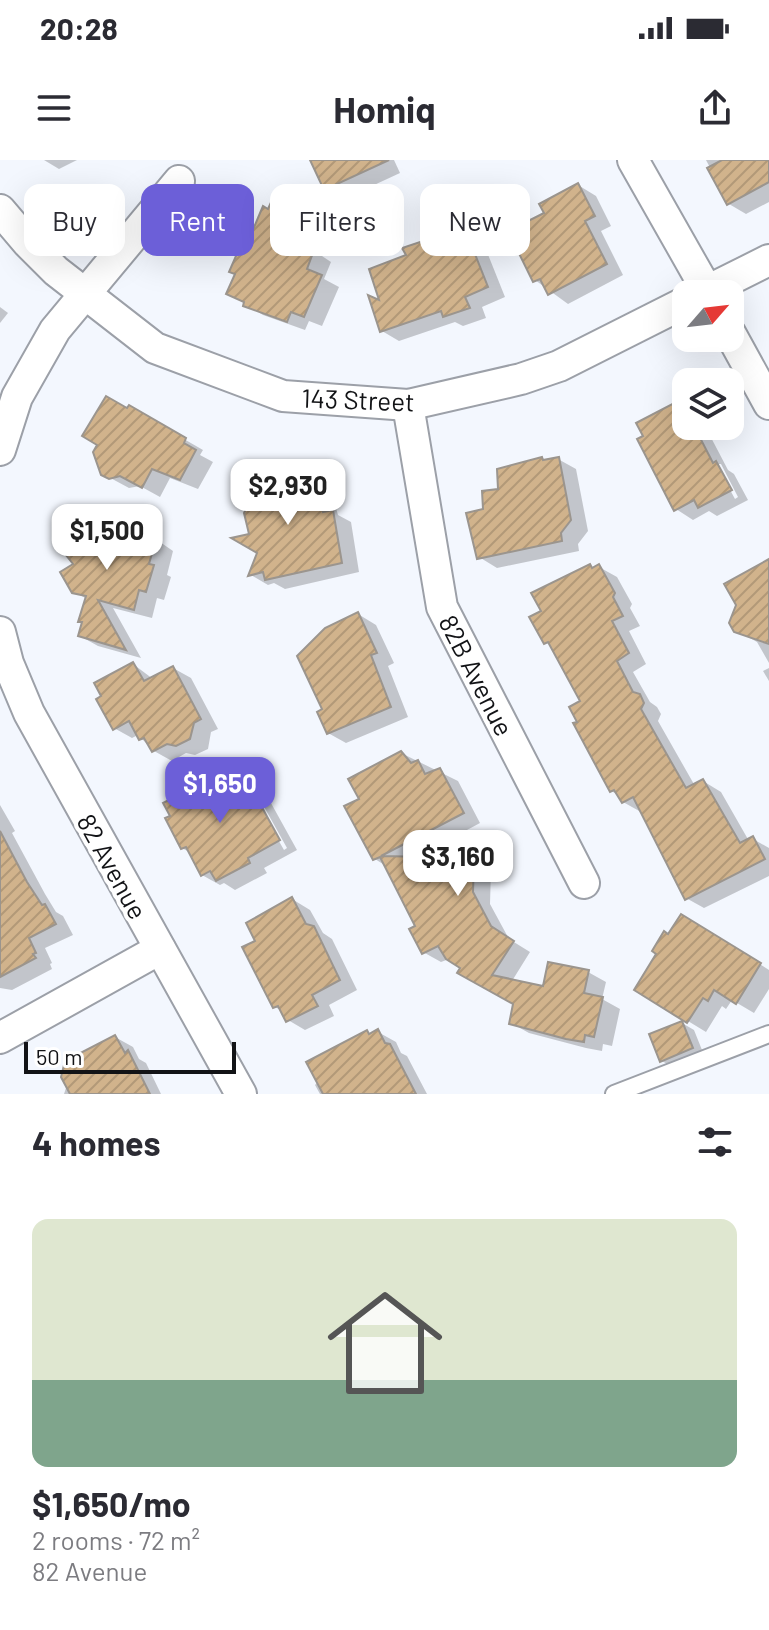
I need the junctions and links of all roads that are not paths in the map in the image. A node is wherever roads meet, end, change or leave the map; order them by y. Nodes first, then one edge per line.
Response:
1 (633, 160) edge
2 (179, 181) dead end
3 (0, 210) edge
4 (769, 260) edge
5 (693, 280) edge
6 (730, 280) edge
7 (85, 296) junction
8 (672, 309) edge
9 (740, 352) edge
10 (769, 404) edge
11 (408, 405) junction
12 (0, 450) edge
13 (0, 632) edge
14 (584, 883) dead end
15 (160, 949) junction
16 (769, 1034) edge
17 (0, 1038) edge
18 (241, 1094) edge
19 (614, 1094) edge

1 - 5 street
2 - 7 street
3 - 7 street, 143 Street
4 - 6 street, 143 Street
7 - 11 street, 143 Street
7 - 12 street
8 - 11 street, 143 Street
9 - 10 street
11 - 14 street, 82B Avenue
13 - 15 street, 82 Avenue
15 - 17 street
15 - 18 street, 82 Avenue
16 - 19 lane

